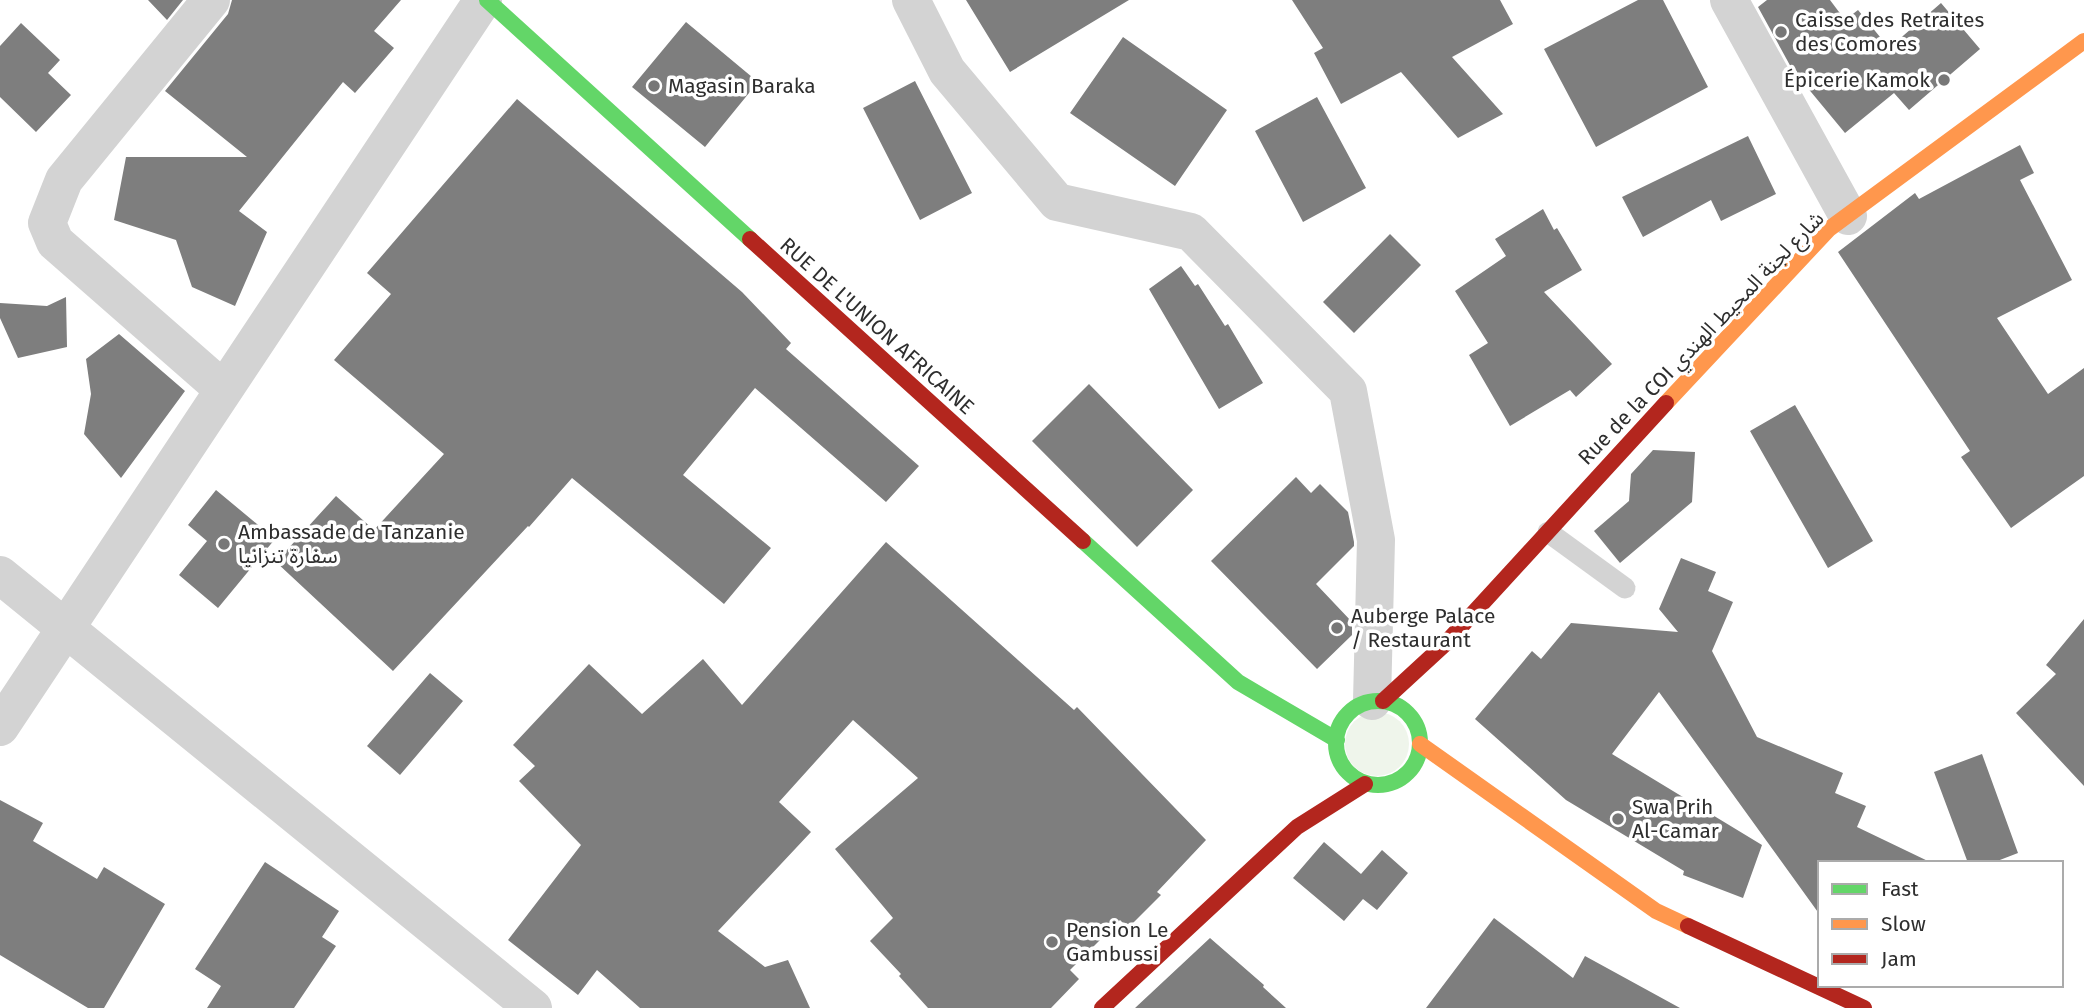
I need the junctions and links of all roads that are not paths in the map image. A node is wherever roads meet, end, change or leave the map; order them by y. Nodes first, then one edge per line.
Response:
1 (211, 0) edge
2 (485, 0) edge
3 (911, 0) edge
4 (1729, 0) edge
5 (2084, 41) edge
6 (1848, 216) junction
7 (224, 390) junction
8 (1548, 532) junction
9 (0, 575) edge
10 (1625, 587) dead end
11 (65, 630) junction
12 (1445, 644) junction
13 (1437, 670) dead end
14 (1238, 682) junction
15 (1290, 695) dead end
16 (1362, 705) junction
17 (1426, 708) dead end
18 (0, 727) edge
19 (1419, 738) junction
20 (1337, 746) junction
21 (1325, 773) dead end
22 (1398, 781) junction
23 (1365, 784) junction
24 (1422, 786) dead end
25 (1460, 793) dead end
26 (1314, 795) dead end
27 (1497, 799) junction
28 (1297, 827) junction
29 (1818, 987) edge
30 (1819, 987) edge
31 (533, 1008) edge
32 (1101, 1008) edge
33 (1864, 1008) edge

1 - 7 street
2 - 7 street
2 - 14 street, RUE DE L'UNION AFRICAINE
3 - 16 street
4 - 6 street
5 - 6 street, Rue de la COI شارع لجنة المحيط الهندي
6 - 8 street, Rue de la COI شارع لجنة المحيط الهندي
7 - 11 street
8 - 10 lane
8 - 12 street, Rue de la COI شارع لجنة المحيط الهندي
9 - 11 street
11 - 18 street
11 - 31 street
12 - 13 street, Rue de la COI شارع لجنة المحيط الهندي
12 - 16 street, Rue de la COI شارع لجنة المحيط الهندي
14 - 15 street, RUE DE L'UNION AFRICAINE
14 - 20 street, RUE DE L'UNION AFRICAINE
16 - 19 street
16 - 20 street
17 - 19 street
19 - 22 street
19 - 27 street
20 - 21 street
20 - 23 street
22 - 23 street
22 - 24 street
23 - 28 street
25 - 27 street
26 - 28 street
27 - 29 street
28 - 32 street
30 - 33 street

